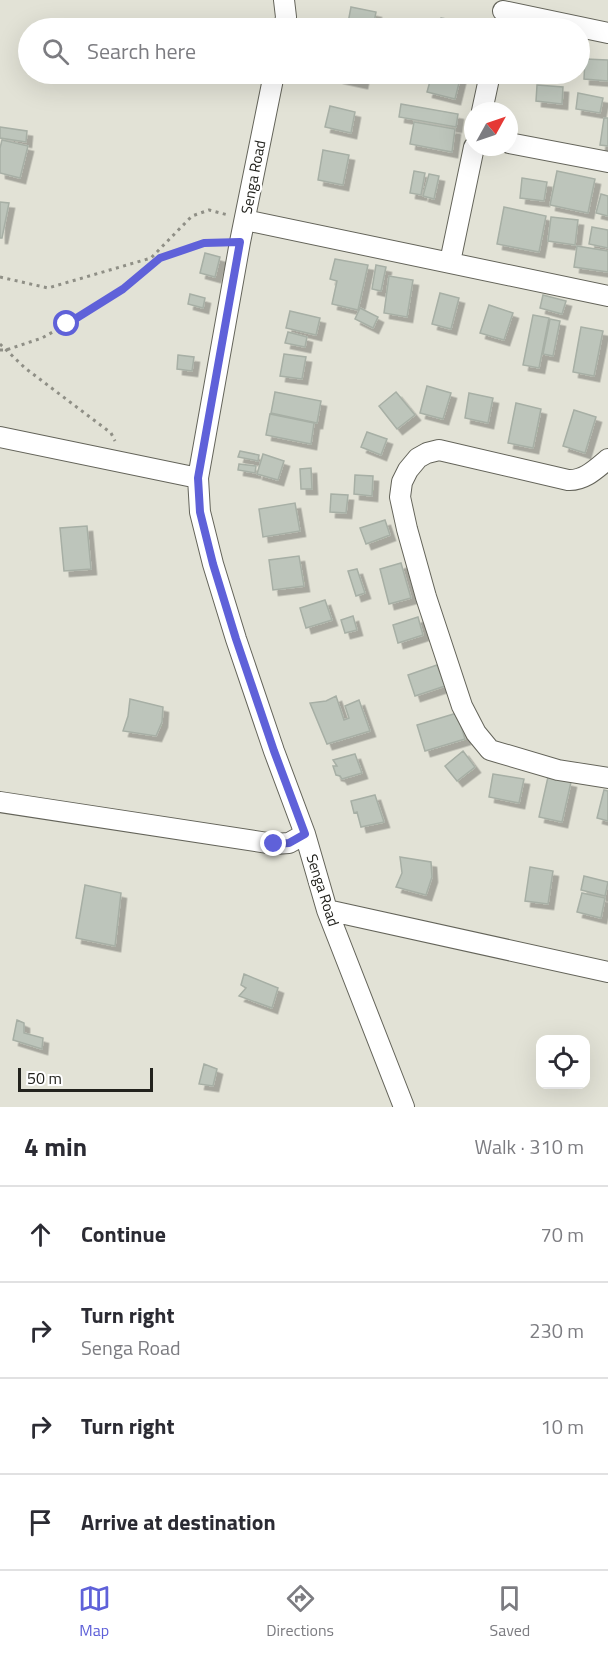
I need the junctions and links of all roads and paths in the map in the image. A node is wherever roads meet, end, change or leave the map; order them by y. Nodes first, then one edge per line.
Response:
1 (284, 0) edge
2 (502, 13) edge
3 (286, 18) edge
4 (528, 18) edge
5 (590, 30) edge
6 (608, 33) edge
7 (272, 84) edge
8 (488, 84) edge
9 (484, 102) edge
10 (518, 145) edge
11 (472, 156) edge
12 (608, 162) edge
13 (245, 220) junction
14 (240, 242) junction
15 (450, 262) junction
16 (0, 277) edge
17 (608, 296) edge
18 (0, 344) edge
19 (0, 350) edge
20 (6, 350) junction
21 (0, 437) edge
22 (608, 459) edge
23 (128, 464) junction
24 (198, 478) junction
25 (608, 778) edge
26 (0, 802) edge
27 (305, 834) junction
28 (327, 910) junction
29 (608, 972) edge
30 (404, 1107) edge

1 - 3 street
2 - 4 street
5 - 6 street
7 - 13 street, Senga Road
8 - 9 street
10 - 12 street
11 - 15 street
13 - 14 street, Senga Road
13 - 15 street
13 - 16 path
14 - 20 path
14 - 24 street, Senga Road
15 - 17 street
18 - 20 path
19 - 20 path
20 - 23 path
21 - 23 street
22 - 25 street
23 - 24 street
24 - 27 street, Senga Road
26 - 27 street
27 - 28 street, Senga Road
28 - 29 street
28 - 30 street, Senga Road

